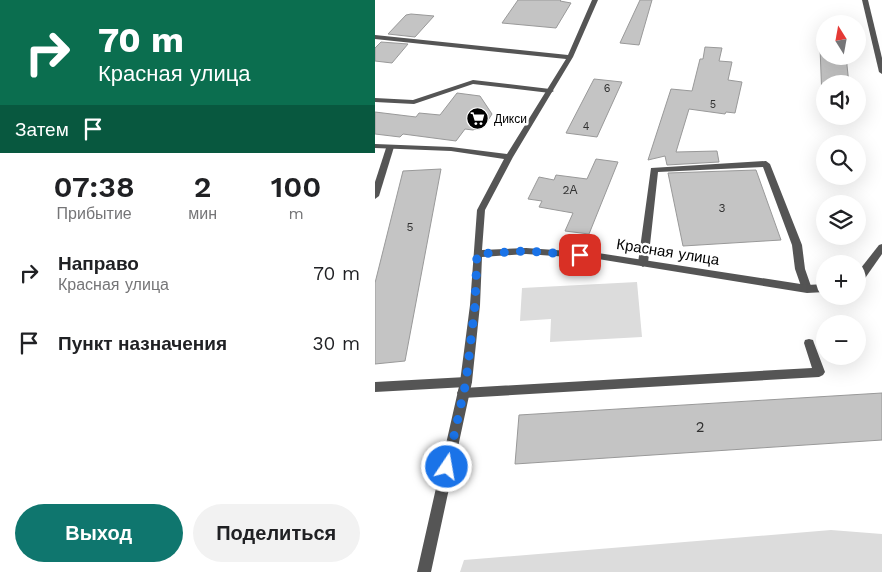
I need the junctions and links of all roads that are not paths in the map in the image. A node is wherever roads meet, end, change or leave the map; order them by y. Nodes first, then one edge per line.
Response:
1 (595, 0) edge
2 (865, 0) edge
3 (375, 36) edge
4 (570, 57) junction
5 (882, 72) edge
6 (550, 90) junction
7 (375, 100) edge
8 (375, 146) edge
9 (390, 146) junction
10 (509, 157) junction
11 (375, 196) edge
12 (882, 247) edge
13 (477, 254) junction
14 (643, 263) junction
15 (866, 269) edge
16 (816, 288) edge
17 (807, 289) junction
18 (809, 343) dead end
19 (375, 387) edge
20 (464, 387) junction
21 (423, 572) edge

1 - 4 street
2 - 5 street
3 - 4 street
4 - 6 street
6 - 7 street
6 - 10 street
8 - 9 street
9 - 10 street
9 - 11 street
10 - 13 street
12 - 15 street
13 - 14 street, Красная улица
13 - 20 street
14 - 17 street, Красная улица
14 - 17 street
16 - 17 street, Красная улица
18 - 20 street
19 - 20 street
20 - 21 street

